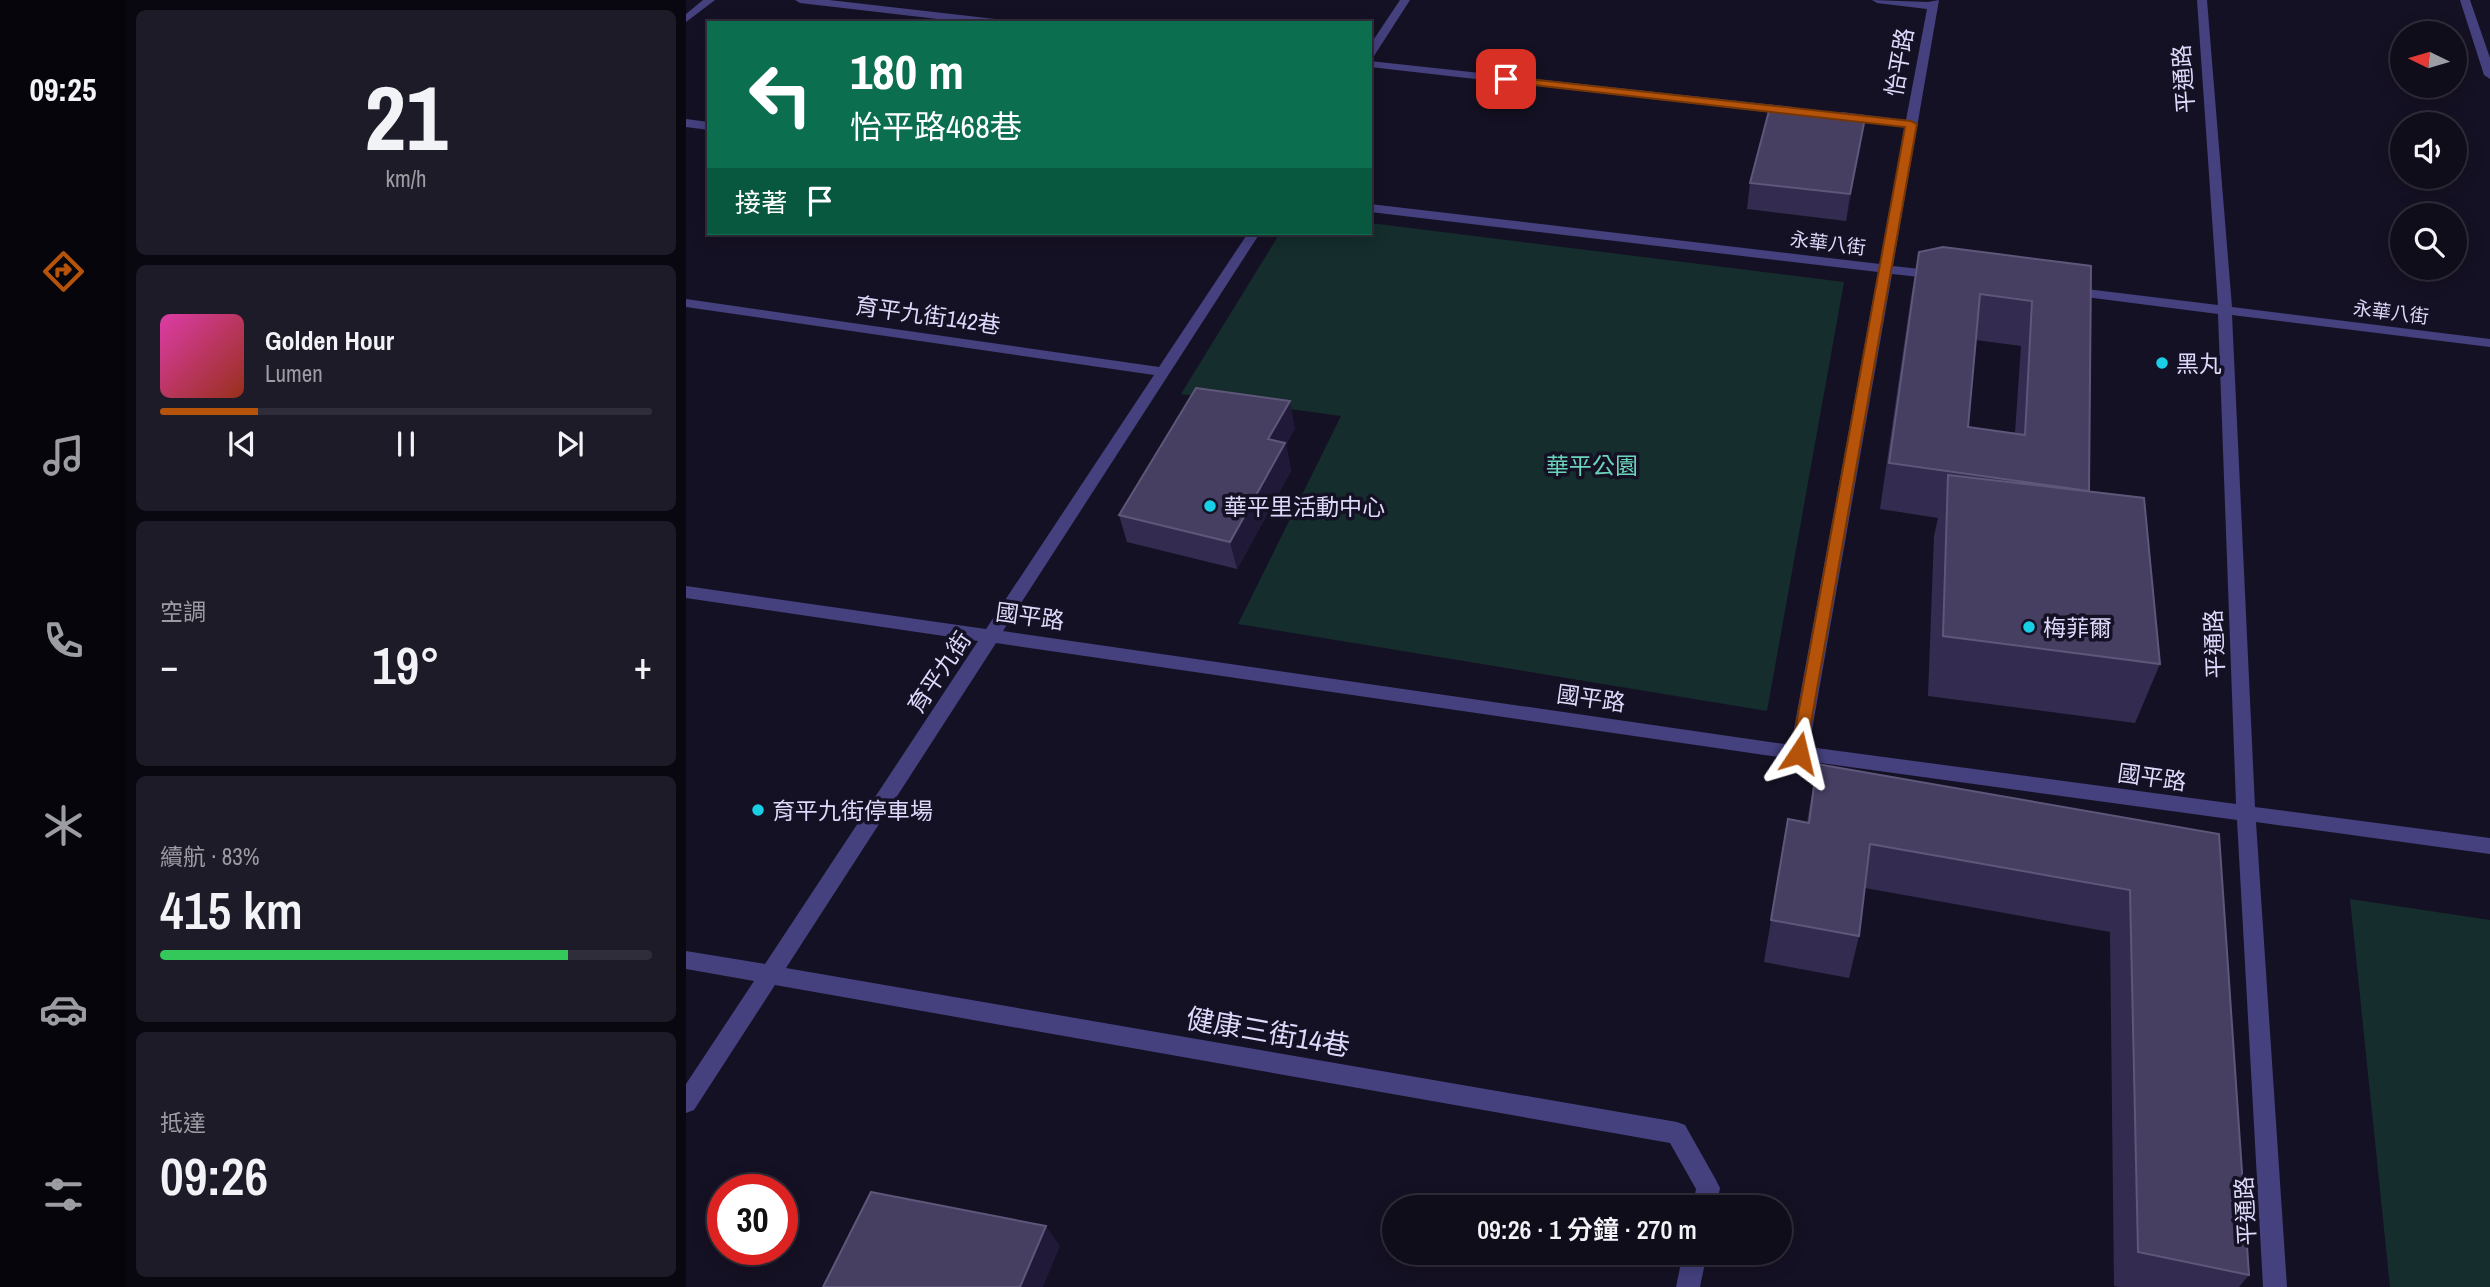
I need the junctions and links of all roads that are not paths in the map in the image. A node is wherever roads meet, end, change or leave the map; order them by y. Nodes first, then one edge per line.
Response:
1 (710, 0) edge
2 (800, 0) edge
3 (1405, 0) edge
4 (1877, 0) edge
5 (2202, 0) edge
6 (2465, 0) edge
7 (1933, 3) edge
8 (686, 19) edge
9 (986, 21) edge
10 (1372, 51) edge
11 (1372, 64) edge
12 (2489, 68) edge
13 (1800, 112) edge
14 (1828, 115) edge
15 (686, 123) edge
16 (1911, 124) junction
17 (707, 126) edge
18 (1372, 208) edge
19 (1253, 235) edge
20 (1884, 268) junction
21 (1953, 277) edge
22 (2062, 290) edge
23 (686, 303) edge
24 (2225, 311) junction
25 (2490, 344) edge
26 (1164, 372) junction
27 (686, 592) edge
28 (993, 636) junction
29 (1799, 753) junction
30 (2246, 815) junction
31 (2490, 846) edge
32 (686, 960) edge
33 (767, 974) junction
34 (686, 1103) edge
35 (1707, 1195) edge
36 (1693, 1265) edge
37 (1688, 1287) edge
38 (2275, 1287) edge

1 - 8 street
2 - 9 street
3 - 10 street
4 - 7 street
5 - 24 street, 平通路
6 - 12 street
7 - 16 street, 怡平路
11 - 13 street
14 - 16 street
15 - 17 street
16 - 20 street, 怡平路
18 - 20 street, 永華八街
19 - 26 street, 育平九街
20 - 21 street, 永華八街
20 - 29 street, 怡平路
22 - 24 street, 永華八街
23 - 26 street, 育平九街142巷
24 - 25 street, 永華八街
24 - 30 street, 平通路
26 - 28 street, 育平九街
27 - 28 street, 國平路
28 - 29 street, 國平路
28 - 33 street, 育平九街
29 - 30 street, 國平路
30 - 31 street, 國平路
30 - 38 street, 平通路
32 - 33 street
33 - 34 street, 育平九街
33 - 35 street, 健康三街14巷
36 - 37 street

